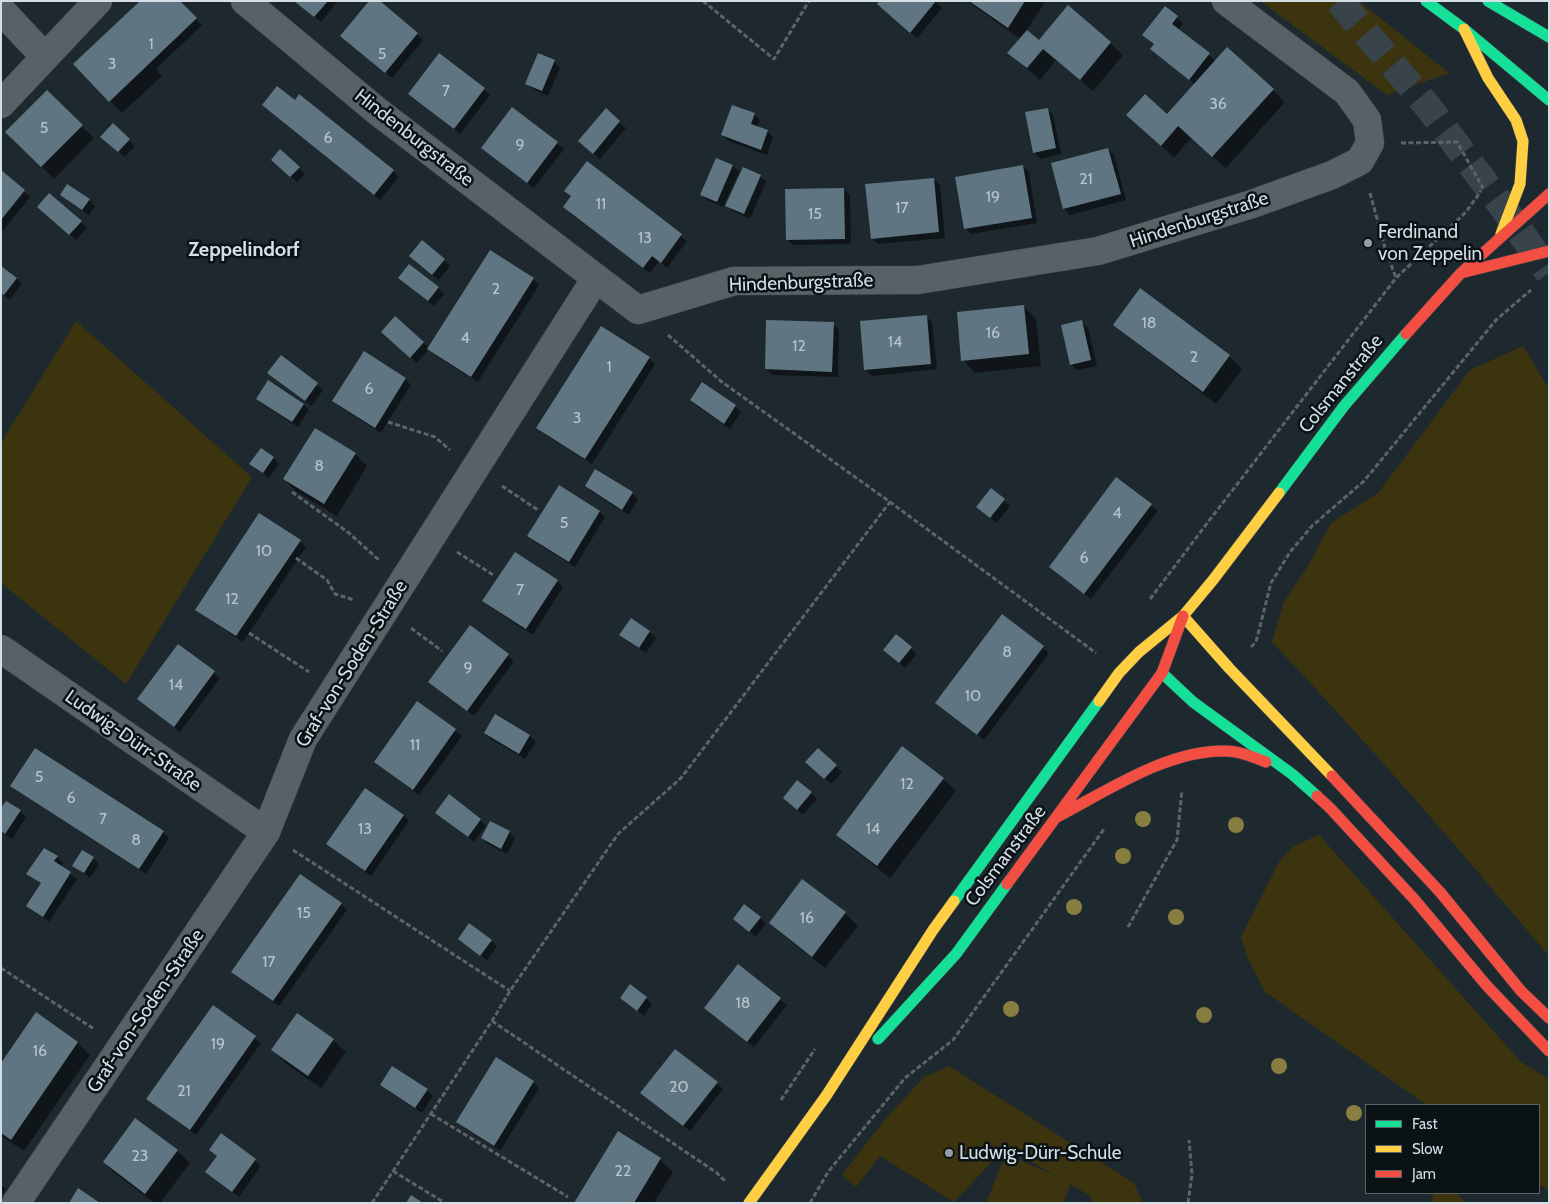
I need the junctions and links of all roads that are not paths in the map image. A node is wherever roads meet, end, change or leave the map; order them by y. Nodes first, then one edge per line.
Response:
1 (98, 1) edge
2 (245, 1) edge
3 (1226, 1) edge
4 (1426, 1) edge
5 (1488, 1) edge
6 (1, 10) edge
7 (1519, 19) junction
8 (1549, 25) edge
9 (1464, 29) junction
10 (1549, 37) edge
11 (45, 57) junction
12 (1549, 100) edge
13 (1, 104) edge
14 (1549, 194) edge
15 (1499, 239) junction
16 (1549, 251) edge
17 (1461, 273) junction
18 (596, 278) junction
19 (1183, 616) junction
20 (1, 649) edge
21 (1145, 657) junction
22 (1162, 673) junction
23 (1292, 774) junction
24 (1058, 817) junction
25 (266, 832) junction
26 (1549, 1018) edge
27 (1549, 1051) edge
28 (826, 1096) junction
29 (16, 1203) edge
30 (749, 1203) edge

1 - 11 street
2 - 18 street, Hindenburgstraße
3 - 18 street, Hindenburgstraße
4 - 9 main road
5 - 7 main road
6 - 11 street
7 - 8 main road
7 - 10 main road
9 - 12 main road
9 - 15 main road
11 - 13 street
14 - 15 main road, Colsmanstraße
15 - 17 main road, Colsmanstraße
16 - 17 main road
17 - 19 main road, Colsmanstraße
18 - 25 street, Graf-von-Soden-Straße
19 - 21 main road, Colsmanstraße
19 - 22 main road, Colsmanstraße
19 - 26 main road
20 - 25 street, Ludwig-Dürr-Straße
21 - 22 main road
21 - 28 main road, Colsmanstraße
22 - 23 main road
22 - 24 main road, Colsmanstraße
23 - 24 main road
23 - 27 main road
24 - 28 main road, Colsmanstraße
25 - 29 street, Graf-von-Soden-Straße
28 - 30 main road, Colsmanstraße

